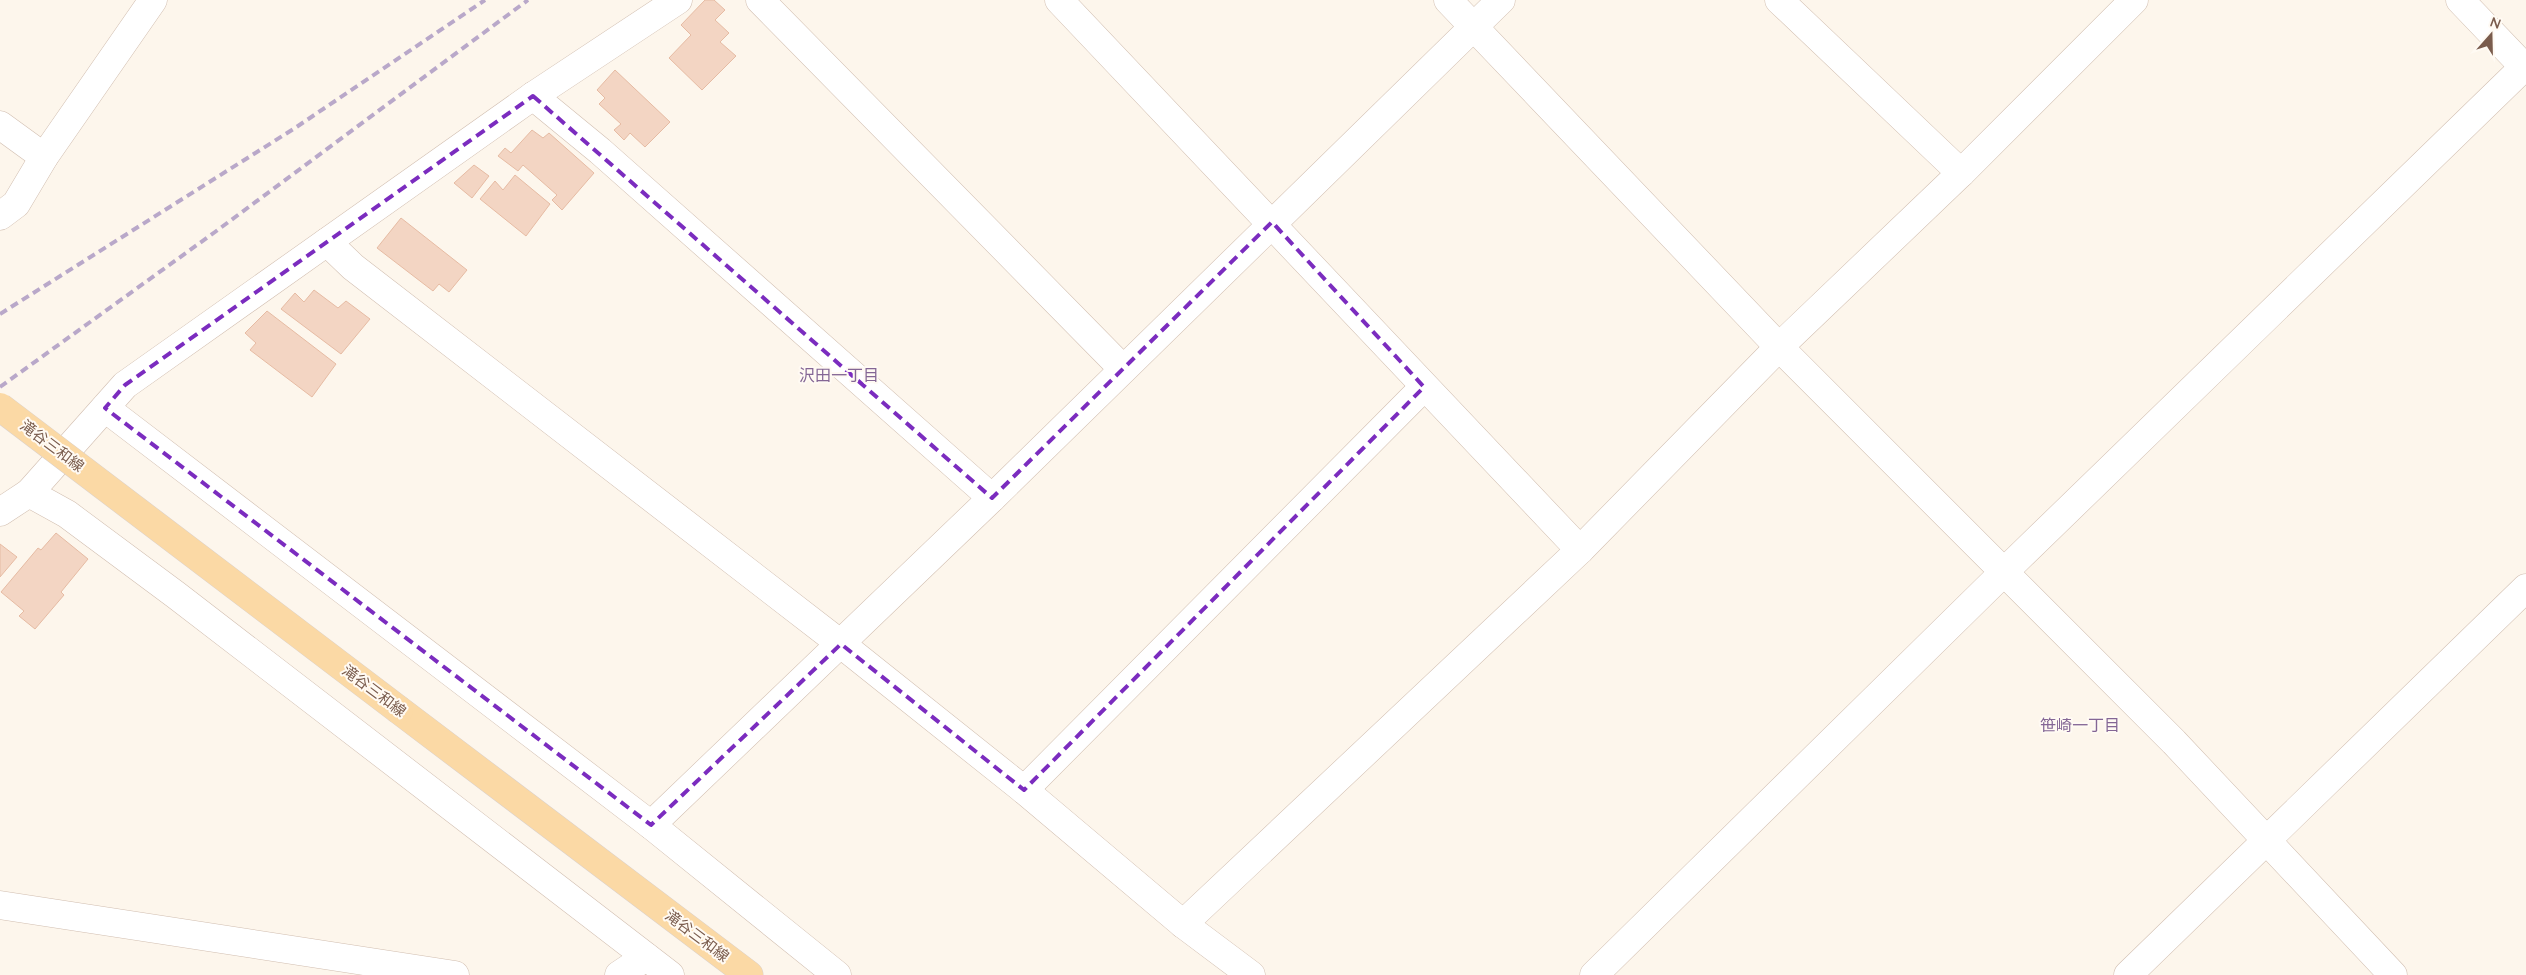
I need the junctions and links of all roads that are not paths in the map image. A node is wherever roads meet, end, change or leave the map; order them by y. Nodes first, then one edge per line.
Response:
1 (153, 0) edge
2 (678, 0) edge
3 (760, 0) edge
4 (1059, 0) edge
5 (1448, 0) edge
6 (1501, 0) edge
7 (1779, 0) edge
8 (2460, 0) edge
9 (2132, 1) edge
10 (1474, 26) junction
11 (2525, 67) edge
12 (533, 96) junction
13 (0, 125) edge
14 (44, 157) junction
15 (1961, 173) junction
16 (0, 216) edge
17 (1272, 222) junction
18 (327, 242) junction
19 (1780, 347) junction
20 (1123, 369) junction
21 (1424, 387) junction
22 (0, 407) edge
23 (105, 408) junction
24 (28, 493) junction
25 (992, 498) junction
26 (0, 512) edge
27 (1580, 550) junction
28 (2005, 571) junction
29 (2526, 588) edge
30 (841, 644) junction
31 (1024, 790) junction
32 (651, 825) junction
33 (2266, 840) junction
34 (0, 905) edge
35 (1183, 924) junction
36 (646, 957) junction
37 (455, 975) edge
38 (619, 975) edge
39 (670, 975) edge
40 (749, 975) edge
41 (837, 975) edge
42 (1251, 975) edge
43 (1594, 975) edge
44 (2128, 975) edge
45 (2393, 975) edge

1 - 14 street
2 - 12 street
3 - 20 street
4 - 17 street
5 - 10 street
6 - 10 street
7 - 15 street
8 - 11 street
9 - 15 street
10 - 17 street
10 - 19 street
11 - 28 street
12 - 18 street
12 - 25 street
13 - 14 street
14 - 16 street
15 - 19 street
17 - 20 street
17 - 21 street
18 - 23 street
18 - 30 street
19 - 27 street
19 - 28 street
20 - 25 street
21 - 27 street
21 - 31 street
22 - 40 main road, 滝谷三和線, bridge
23 - 24 street
23 - 32 street
24 - 26 street
24 - 36 street
25 - 30 street
27 - 35 street
28 - 33 street
28 - 43 street
29 - 33 street
30 - 31 street
30 - 32 street
31 - 35 street
32 - 41 street
33 - 44 street
33 - 45 street
34 - 37 street
35 - 42 street
36 - 38 street
36 - 39 street

